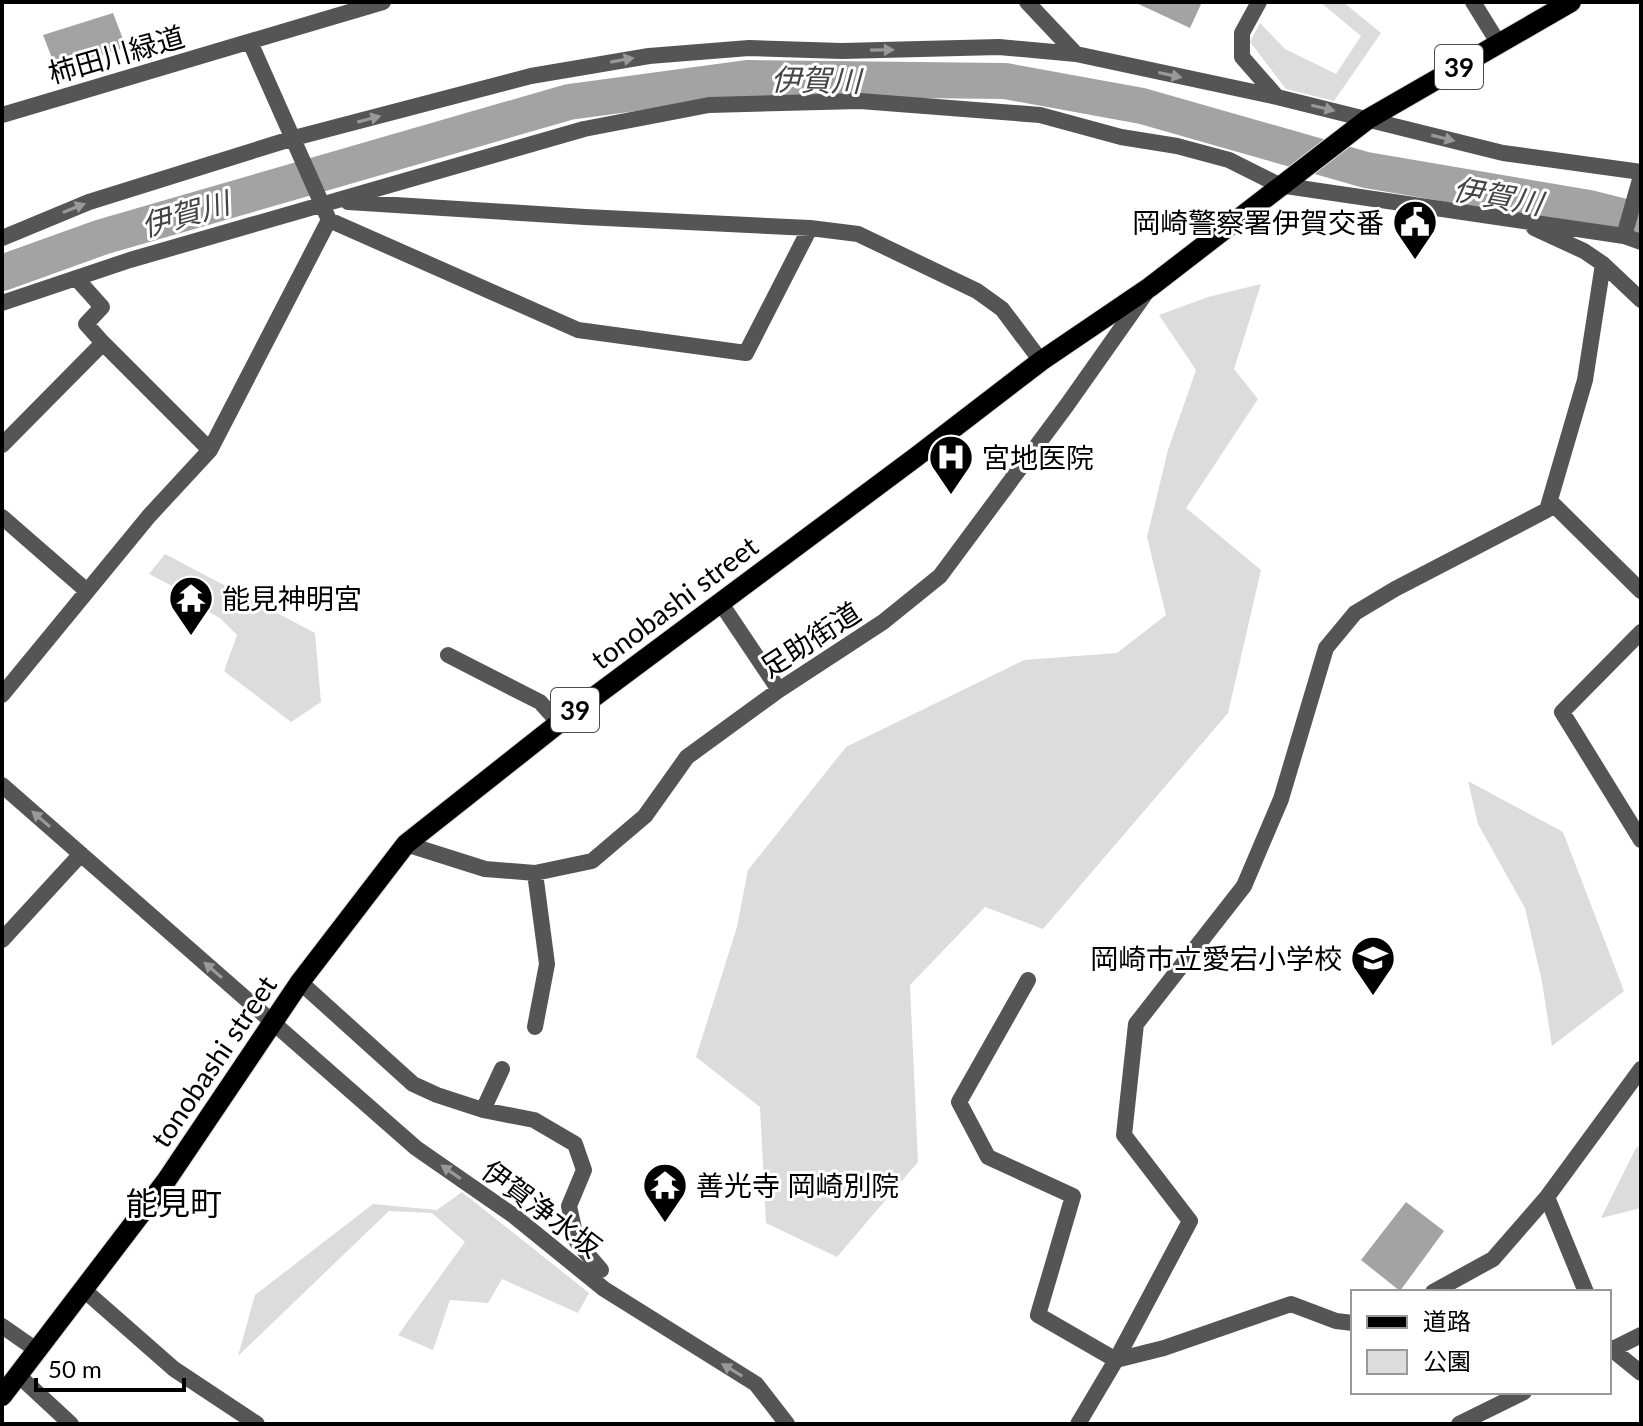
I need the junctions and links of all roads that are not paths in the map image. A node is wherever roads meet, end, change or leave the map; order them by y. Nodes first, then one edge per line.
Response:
1 (383, 2) edge
2 (1027, 2) edge
3 (1259, 2) edge
4 (1473, 2) edge
5 (1571, 2) edge
6 (250, 42) junction
7 (1499, 44) junction
8 (1076, 54) junction
9 (1277, 97) junction
10 (4, 111) edge
11 (1368, 119) junction
12 (294, 138) junction
13 (1641, 174) edge
14 (1279, 185) junction
15 (328, 202) junction
16 (1513, 219) junction
17 (329, 220) junction
18 (810, 228) junction
19 (1624, 236) junction
20 (2, 238) edge
21 (1641, 242) edge
22 (1603, 264) junction
23 (76, 278) junction
24 (1150, 287) junction
25 (1641, 300) edge
26 (2, 303) edge
27 (103, 343) junction
28 (1041, 361) junction
29 (2, 445) edge
30 (210, 450) junction
31 (1550, 501) junction
32 (2, 517) edge
33 (87, 591) junction
34 (1641, 591) edge
35 (720, 602) junction
36 (1641, 632) edge
37 (448, 655) dead end
38 (779, 690) junction
39 (2, 695) edge
40 (559, 723) junction
41 (2, 785) edge
42 (1641, 840) edge
43 (406, 844) junction
44 (81, 854) junction
45 (535, 873) junction
46 (2, 940) edge
47 (1028, 980) dead end
48 (300, 982) junction
49 (272, 1021) junction
50 (535, 1027) dead end
51 (502, 1069) dead end
52 (1641, 1069) edge
53 (483, 1110) junction
54 (1547, 1197) junction
55 (601, 1270) dead end
56 (84, 1290) junction
57 (1437, 1290) edge
58 (1585, 1290) edge
59 (1351, 1323) edge
60 (2, 1326) edge
61 (1641, 1335) edge
62 (1611, 1348) edge
63 (1611, 1350) edge
64 (38, 1351) junction
65 (1116, 1360) junction
66 (1641, 1373) edge
67 (18, 1375) junction
68 (1520, 1394) edge
69 (2, 1396) edge
70 (71, 1424) edge
71 (257, 1424) edge
72 (787, 1424) edge
73 (1078, 1424) edge
74 (1459, 1424) edge

1 - 6 street, 柿田川緑道
2 - 8 street
3 - 9 street
4 - 7 street
5 - 7 main road, 39
6 - 10 street, 柿田川緑道
6 - 12 street
7 - 11 main road, 39
8 -> 9 street
12 -> 8 street
9 -> 11 street
11 -> 13 street
11 - 14 main road, tonobashi street / 39
12 - 15 street
20 -> 12 street
13 - 19 street
14 - 15 street
14 - 16 street
14 - 24 main road, tonobashi street / 39
15 - 17 street
15 - 18 street
15 - 23 street
16 - 19 street
16 - 22 street
17 - 18 street
17 - 30 street
18 - 28 street
19 - 21 street
22 - 25 street
22 - 31 street
23 - 26 street
23 - 27 street
24 - 28 main road, tonobashi street / 39
24 - 38 street, 足助街道
27 - 29 street
27 - 30 street
28 - 35 main road, tonobashi street / 39
30 - 33 street
31 - 34 street
31 - 65 street
32 - 33 street
33 - 39 street
35 - 38 street
35 - 40 main road, tonobashi street / 39
36 - 42 street
37 - 40 street
38 - 45 street, 足助街道
40 - 43 main road, tonobashi street / 39
44 -> 41 street, 伊賀浄水坂
43 - 45 street, 足助街道
43 - 48 main road, tonobashi street / 39
44 - 46 street
49 -> 44 street, 伊賀浄水坂
45 - 50 street
47 - 65 street
48 - 49 main road, tonobashi street / 39
48 - 53 street
49 - 56 main road, tonobashi street / 39
72 -> 49 street, 伊賀浄水坂
51 - 53 street
52 - 54 street
53 - 55 street
54 - 57 street
54 - 58 street
56 - 64 main road, tonobashi street / 39
56 - 71 street
59 - 65 street
60 - 64 street
61 - 62 street
63 - 66 street
64 - 67 main road, tonobashi street / 39
65 - 73 street
67 - 69 main road, tonobashi street / 39
67 - 70 street
68 - 74 street

